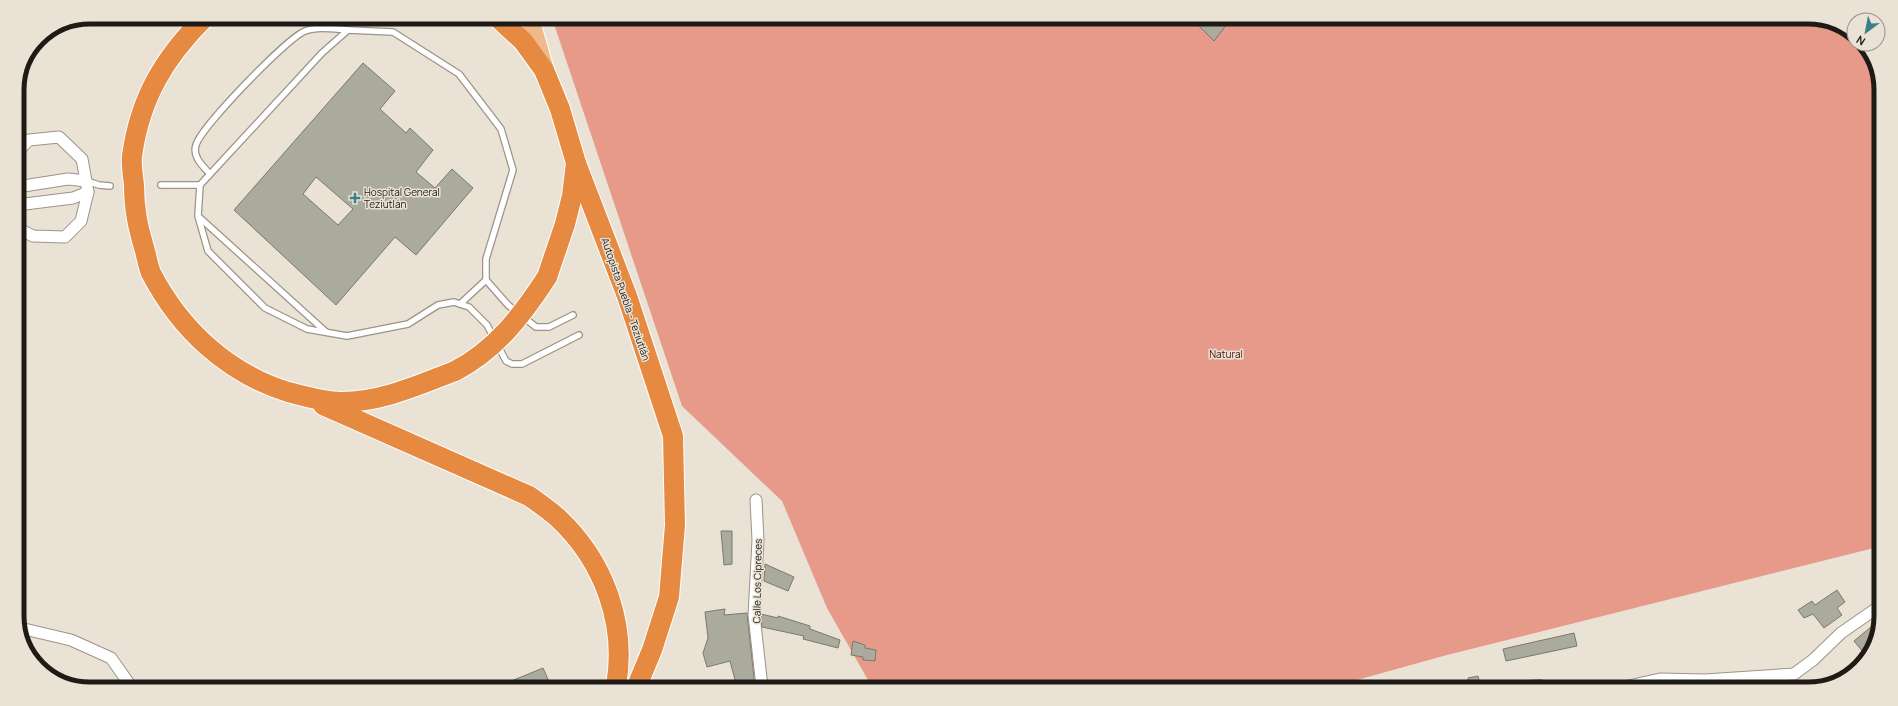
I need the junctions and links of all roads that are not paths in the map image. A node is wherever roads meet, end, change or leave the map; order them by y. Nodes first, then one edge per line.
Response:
1 (199, 24) edge
2 (505, 24) edge
3 (532, 24) edge
4 (348, 30) junction
5 (544, 70) junction
6 (24, 145) edge
7 (576, 163) junction
8 (210, 174) junction
9 (99, 185) junction
10 (161, 185) dead end
11 (200, 185) junction
12 (24, 186) edge
13 (87, 186) junction
14 (110, 186) dead end
15 (24, 204) edge
16 (198, 216) junction
17 (24, 232) edge
18 (486, 280) junction
19 (460, 304) junction
20 (573, 315) dead end
21 (326, 332) junction
22 (579, 335) dead end
23 (302, 396) junction
24 (756, 500) dead end
25 (1874, 610) edge
26 (25, 629) edge
27 (128, 682) edge
28 (617, 682) edge
29 (639, 682) edge
30 (761, 682) edge
31 (1650, 682) edge
32 (1683, 682) edge
33 (1724, 682) edge

1 - 23 highway, Autopista Puebla - Teziutlán
2 - 5 highway, Autopista Puebla - Teziutlán
3 - 5 main road
4 - 8 lane
4 - 8 lane
4 - 18 lane
5 - 7 highway, Autopista Puebla - Teziutlán
6 - 13 street
7 - 23 highway, Autopista Puebla - Teziutlán, bridge
7 - 29 highway, Autopista Puebla - Teziutlán
8 - 11 lane
9 - 13 lane
9 - 13 lane
9 - 14 lane
10 - 11 lane
11 - 16 lane
12 - 13 street
13 - 15 street
13 - 17 street
16 - 21 lane
16 - 21 lane
18 - 19 lane
18 - 20 lane
19 - 21 lane
19 - 22 lane
23 - 28 highway, Autopista Puebla - Teziutlán
24 - 30 street, Calle Los Cipreces
25 - 33 street
26 - 27 street
31 - 32 street

